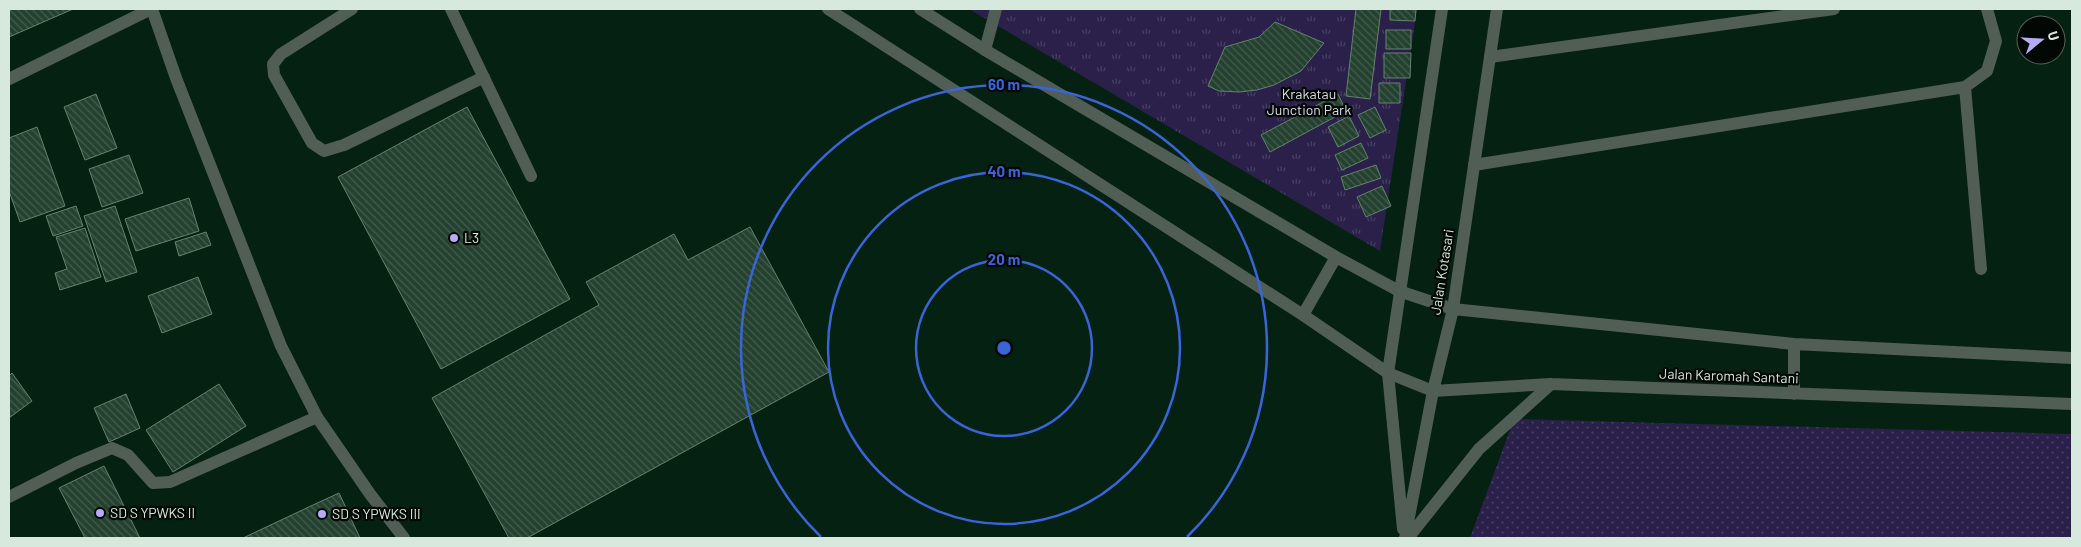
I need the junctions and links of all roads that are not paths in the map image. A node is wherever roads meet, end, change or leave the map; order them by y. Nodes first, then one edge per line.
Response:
1 (152, 9) edge
2 (352, 9) edge
3 (451, 9) edge
4 (828, 9) edge
5 (922, 9) edge
6 (996, 9) edge
7 (1442, 9) edge
8 (1497, 9) edge
9 (1834, 9) edge
10 (1987, 9) edge
11 (985, 50) junction
12 (1490, 57) junction
13 (484, 77) junction
14 (9, 79) edge
15 (1965, 87) junction
16 (1474, 165) junction
17 (531, 176) dead end
18 (1336, 257) junction
19 (1980, 269) dead end
20 (1399, 291) junction
21 (1453, 309) junction
22 (1303, 315) junction
23 (1794, 344) junction
24 (2072, 358) edge
25 (1388, 374) junction
26 (1551, 384) junction
27 (1433, 391) junction
28 (1794, 394) junction
29 (2072, 404) edge
30 (317, 417) junction
31 (9, 497) edge
32 (404, 538) edge
33 (1406, 538) edge

1 - 14 street
1 - 30 street
2 - 13 street
3 - 13 street
4 - 22 street, Jalan Karomah Santani
5 - 11 street
6 - 11 street
7 - 20 street
8 - 12 street, Jalan Kotasari
9 - 12 street
10 - 15 street
11 - 18 street
12 - 16 street, Jalan Kotasari
13 - 17 street
15 - 16 street
15 - 19 street
16 - 21 street, Jalan Kotasari
18 - 20 street
18 - 22 street
20 - 21 street
20 - 25 street
21 - 23 street
21 - 27 street, Jalan Kotasari
22 - 25 street, Jalan Karomah Santani
23 - 24 street
23 - 28 street
25 - 27 street, Jalan Karomah Santani
25 - 33 street
26 - 27 street, Jalan Karomah Santani
26 - 28 street, Jalan Karomah Santani
26 - 33 street
27 - 33 street, Jalan Kotasari
28 - 29 street, Jalan Karomah Santani
30 - 31 street
30 - 32 street

